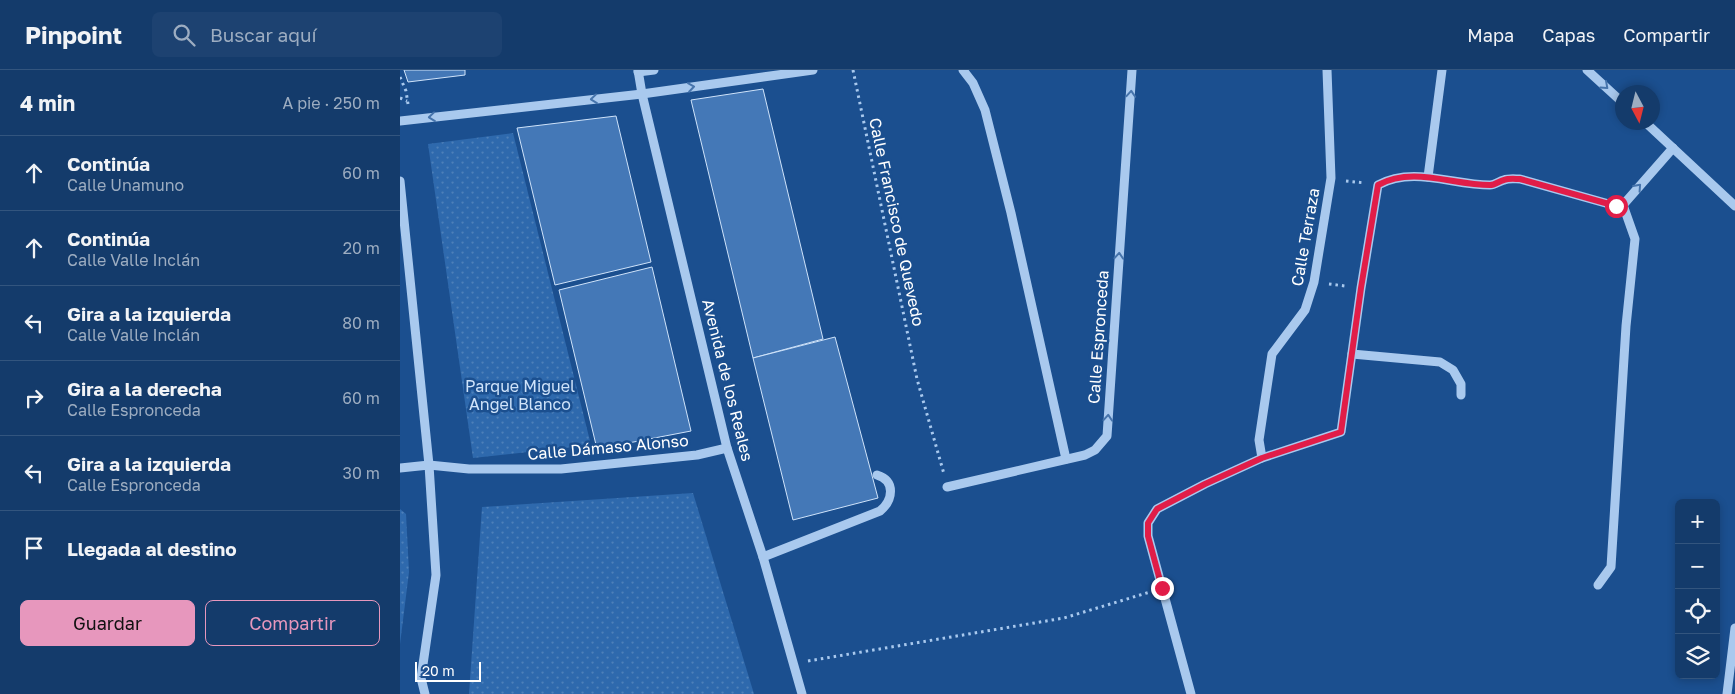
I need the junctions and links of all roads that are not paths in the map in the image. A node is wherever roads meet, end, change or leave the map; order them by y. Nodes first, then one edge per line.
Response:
1 (654, 70) edge
2 (813, 70) edge
3 (963, 70) edge
4 (1132, 70) edge
5 (1327, 70) edge
6 (1442, 70) edge
7 (1587, 70) edge
8 (638, 71) edge
9 (642, 94) junction
10 (1615, 96) edge
11 (400, 121) edge
12 (1654, 130) edge
13 (1673, 148) junction
14 (1428, 177) junction
15 (400, 181) edge
16 (1623, 205) junction
17 (1735, 206) edge
18 (1352, 354) junction
19 (1461, 395) dead end
20 (727, 448) junction
21 (1262, 458) junction
22 (1066, 459) junction
23 (429, 465) junction
24 (400, 468) edge
25 (877, 475) dead end
26 (947, 487) road end
27 (763, 557) junction
28 (1598, 585) dead end
29 (1735, 628) edge
30 (425, 694) edge
31 (802, 694) edge
32 (1191, 694) edge
33 (1727, 694) edge

1 - 8 street
9 -> 2 street
3 - 22 street
22 -> 4 street, Calle Espronceda
5 - 21 street, Calle Terraza
6 - 14 street
7 -> 10 street
8 - 9 street, Avenida de los Reales
9 -> 11 street
9 - 20 street, Avenida de los Reales
12 - 13 street
16 -> 13 street
13 - 17 street
14 - 16 street
14 - 18 street
15 - 23 street
16 - 28 street
18 - 19 street
18 - 21 street
20 - 23 street, Calle Dámaso Alonso
20 - 27 street, Avenida de los Reales
21 - 32 street
22 - 26 street, Calle Espronceda
23 - 24 street, Calle Dámaso Alonso
23 - 30 street
25 - 27 street
27 - 31 street, Avenida de los Reales
29 - 33 street

